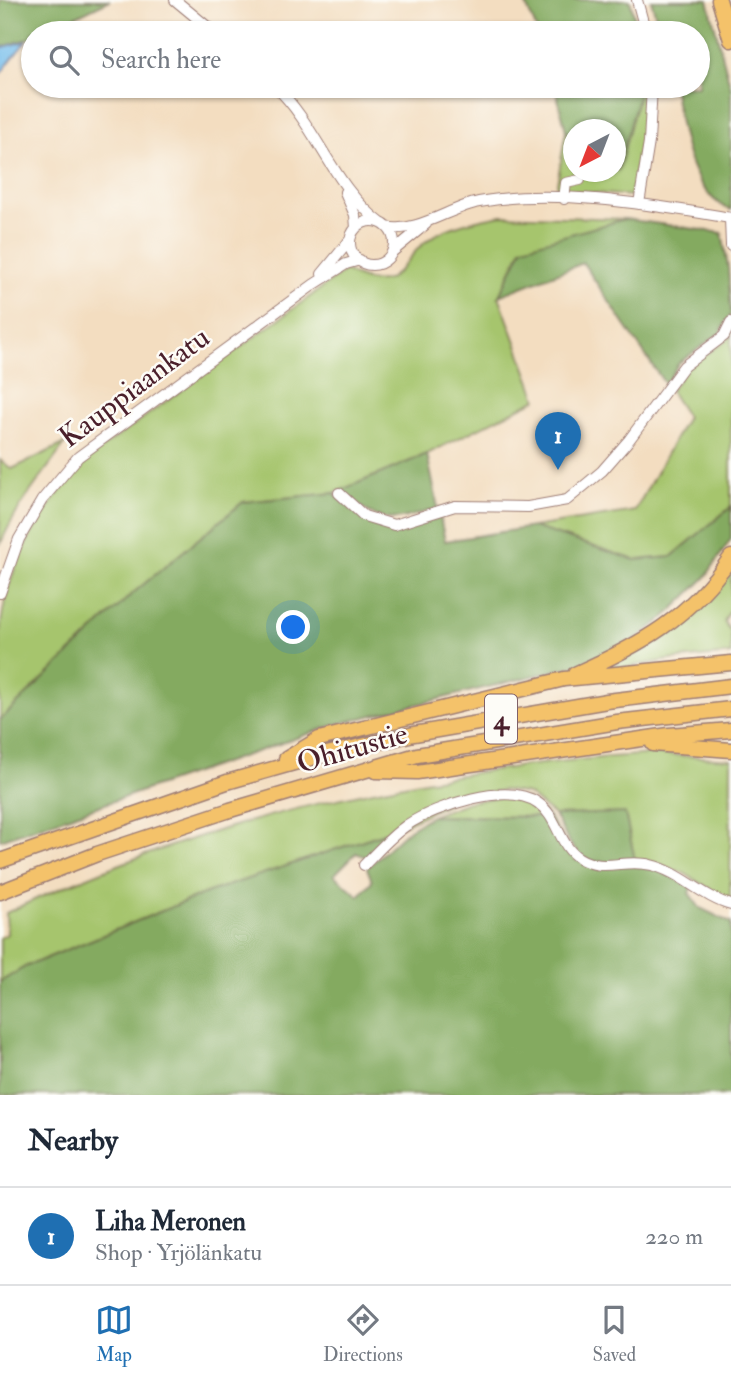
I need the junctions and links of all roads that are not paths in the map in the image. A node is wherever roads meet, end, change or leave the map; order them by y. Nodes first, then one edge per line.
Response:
1 (175, 0) edge
2 (637, 0) edge
3 (719, 0) edge
4 (200, 21) edge
5 (643, 21) edge
6 (731, 40) edge
7 (285, 98) edge
8 (651, 98) edge
9 (340, 182) junction
10 (571, 182) edge
11 (564, 199) junction
12 (639, 204) junction
13 (434, 217) junction
14 (731, 218) edge
15 (384, 225) junction
16 (356, 228) junction
17 (351, 239) junction
18 (731, 246) edge
19 (391, 253) junction
20 (360, 260) junction
21 (313, 285) junction
22 (731, 323) edge
23 (339, 493) dead end
24 (731, 557) edge
25 (0, 593) edge
26 (731, 663) edge
27 (564, 679) junction
28 (731, 686) edge
29 (731, 709) edge
30 (731, 730) edge
31 (634, 743) junction
32 (731, 750) edge
33 (273, 767) junction
34 (366, 771) junction
35 (0, 861) edge
36 (364, 865) dead end
37 (0, 892) edge
38 (731, 905) edge

1 - 4 street
2 - 5 street
3 - 6 highway
7 - 9 street
8 - 12 street
9 - 15 street
9 - 16 street
10 - 11 street
11 - 12 street
11 - 13 street
12 - 14 street
13 - 15 street
13 - 19 street
14 - 18 street
15 - 16 street
15 - 19 street
16 - 17 street
17 - 20 street
17 - 21 street, Kauppiaankatu
19 - 20 street
20 - 21 street, Kauppiaankatu
21 - 25 street, Kauppiaankatu
22 - 23 street
24 - 27 highway
26 - 27 highway
27 - 33 highway
28 - 33 highway, Ohitustie / 4
29 - 34 highway, Ohitustie / 4
30 - 31 highway
31 - 32 highway
31 - 34 highway
33 - 35 highway, Ohitustie / 4
34 - 37 highway, Ohitustie / 4
36 - 38 street

